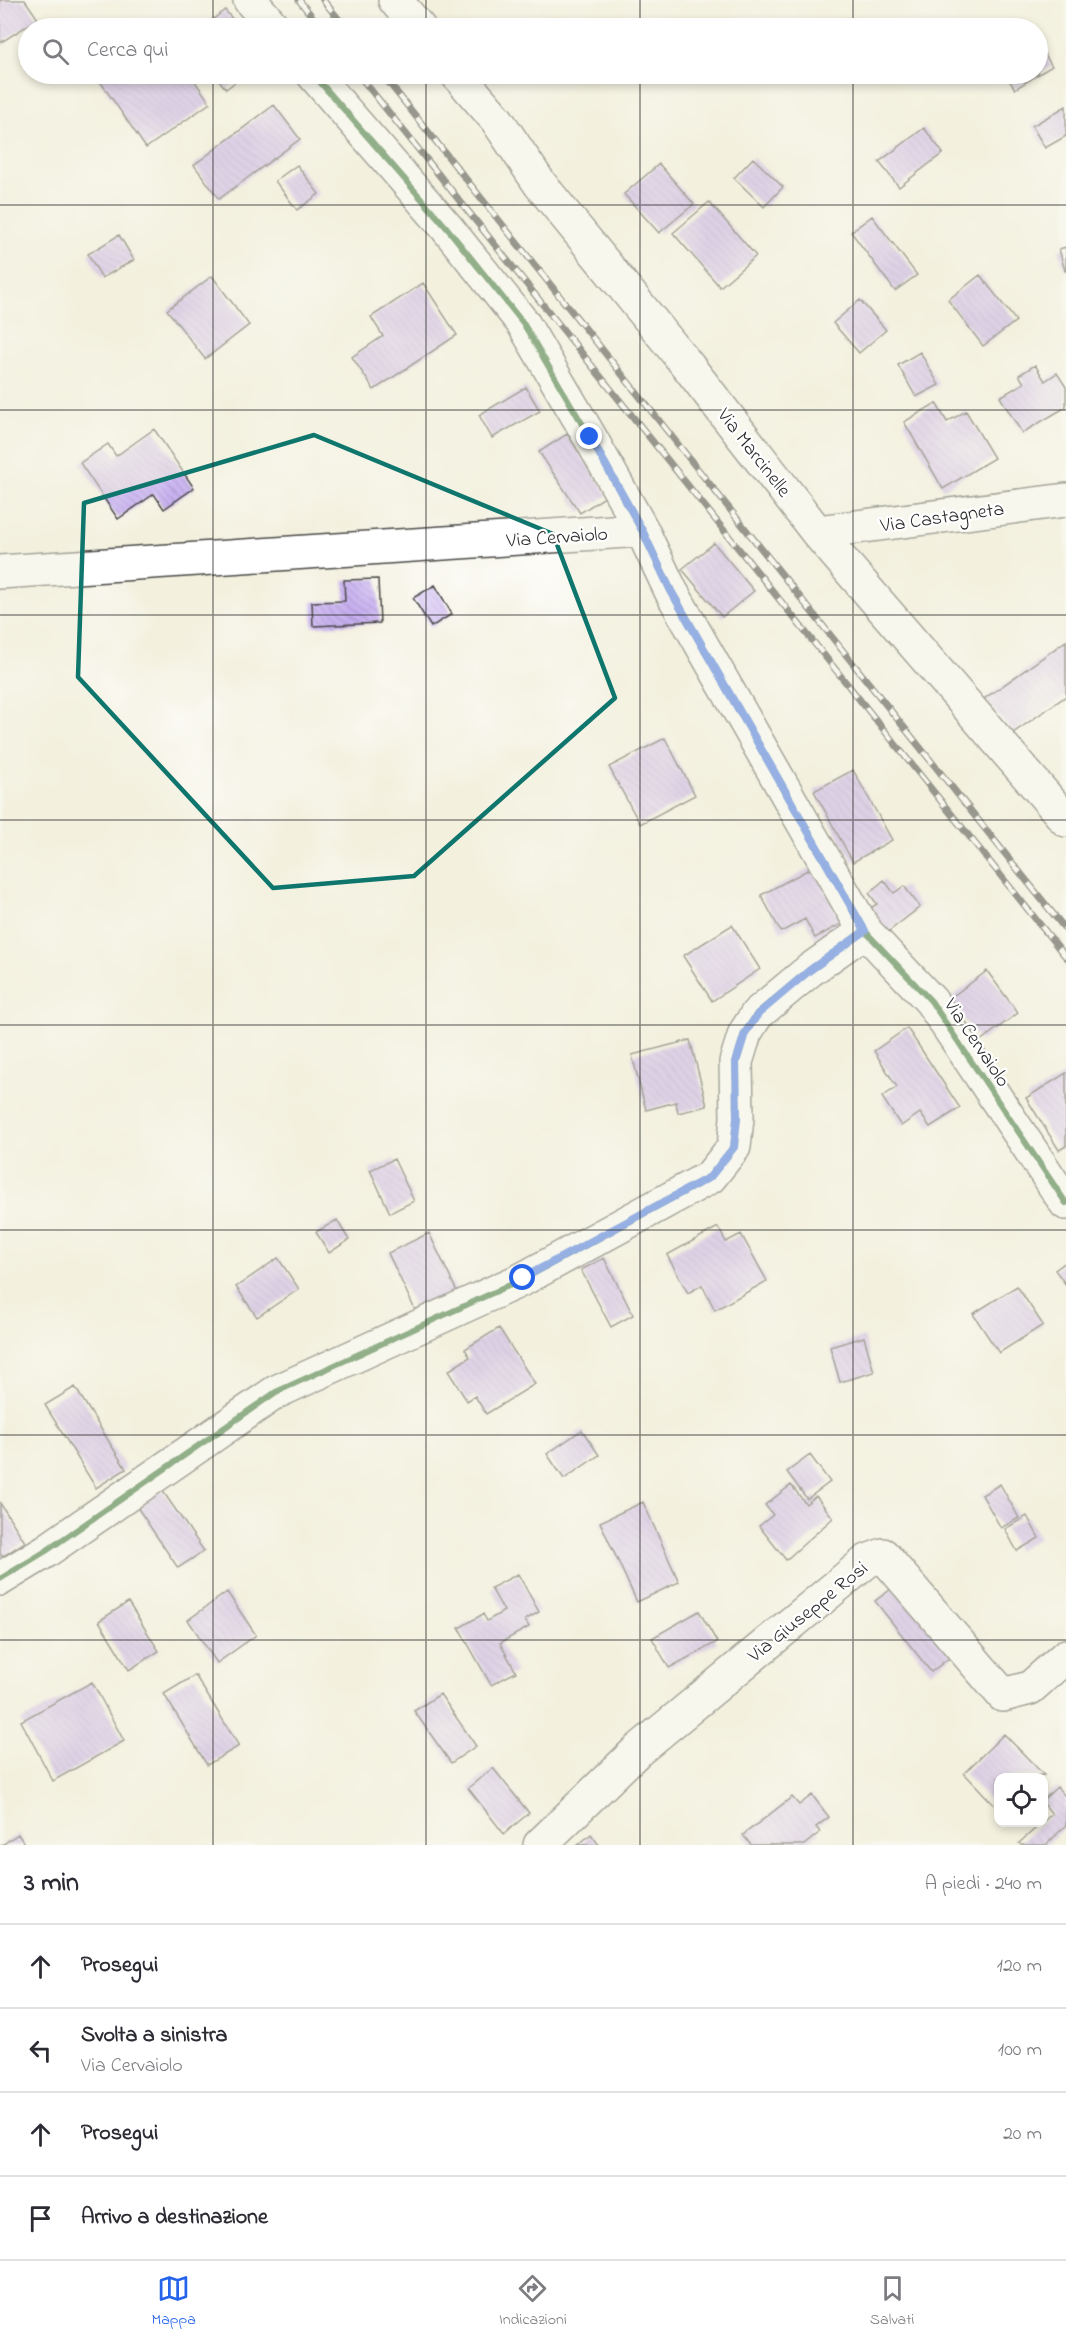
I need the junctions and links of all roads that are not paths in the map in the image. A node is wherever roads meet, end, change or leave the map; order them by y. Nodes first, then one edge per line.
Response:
1 (250, 0) edge
2 (395, 0) edge
3 (265, 18) edge
4 (410, 18) edge
5 (322, 84) edge
6 (466, 84) edge
7 (1066, 500) edge
8 (642, 530) junction
9 (817, 532) junction
10 (0, 572) edge
11 (1066, 820) edge
12 (865, 931) junction
13 (1066, 1203) edge
14 (0, 1579) edge
15 (1066, 1656) edge
16 (540, 1845) edge

1 - 3 street
2 - 4 street
5 - 8 street
6 - 9 street, Via Marcinelle
7 - 9 street, Via Castagneta
8 - 10 street, Via Cervaiolo
8 - 12 street, Via Cervaiolo
9 - 11 street, Via Marcinelle
12 - 13 street, Via Cervaiolo
12 - 14 street
15 - 16 street, Via Giuseppe Rosi

